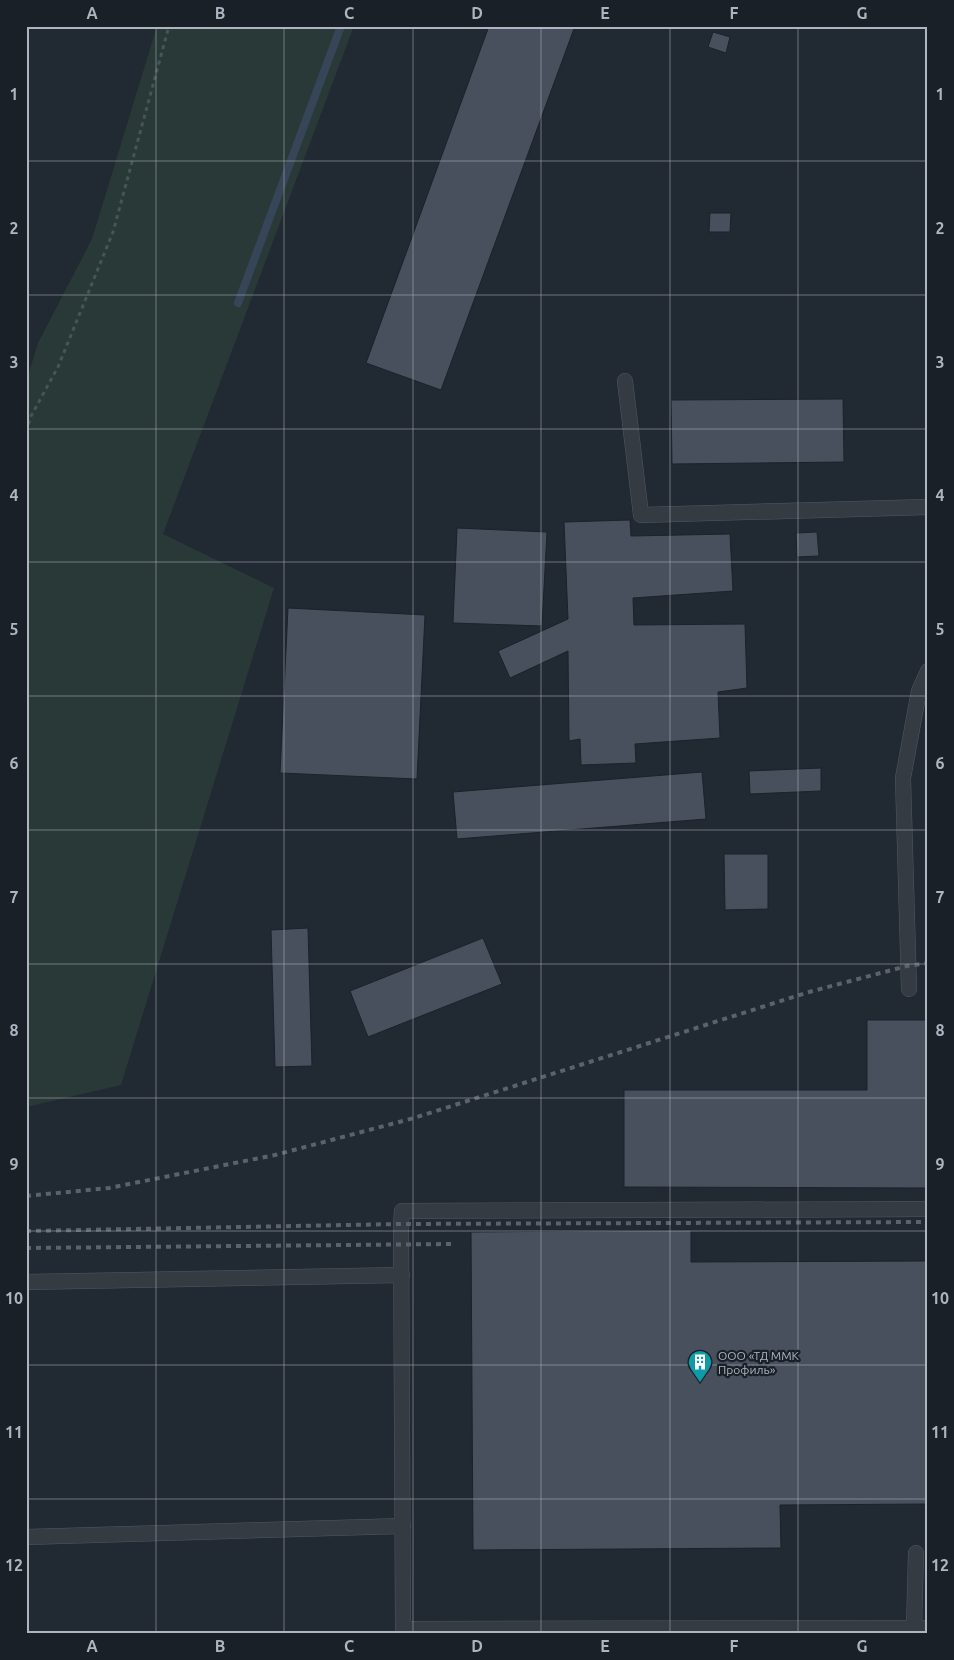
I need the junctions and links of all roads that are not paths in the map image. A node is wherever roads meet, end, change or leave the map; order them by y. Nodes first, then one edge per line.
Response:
1 (625, 381) dead end
2 (928, 507) edge
3 (928, 671) edge
4 (909, 989) dead end
5 (928, 1209) edge
6 (402, 1275) junction
7 (26, 1282) edge
8 (403, 1526) junction
9 (26, 1537) edge
10 (916, 1552) dead end
11 (921, 1628) edge

1 - 2 lane
3 - 4 lane
5 - 6 lane
6 - 7 lane
6 - 8 lane
8 - 9 lane
8 - 11 lane
10 - 11 lane

